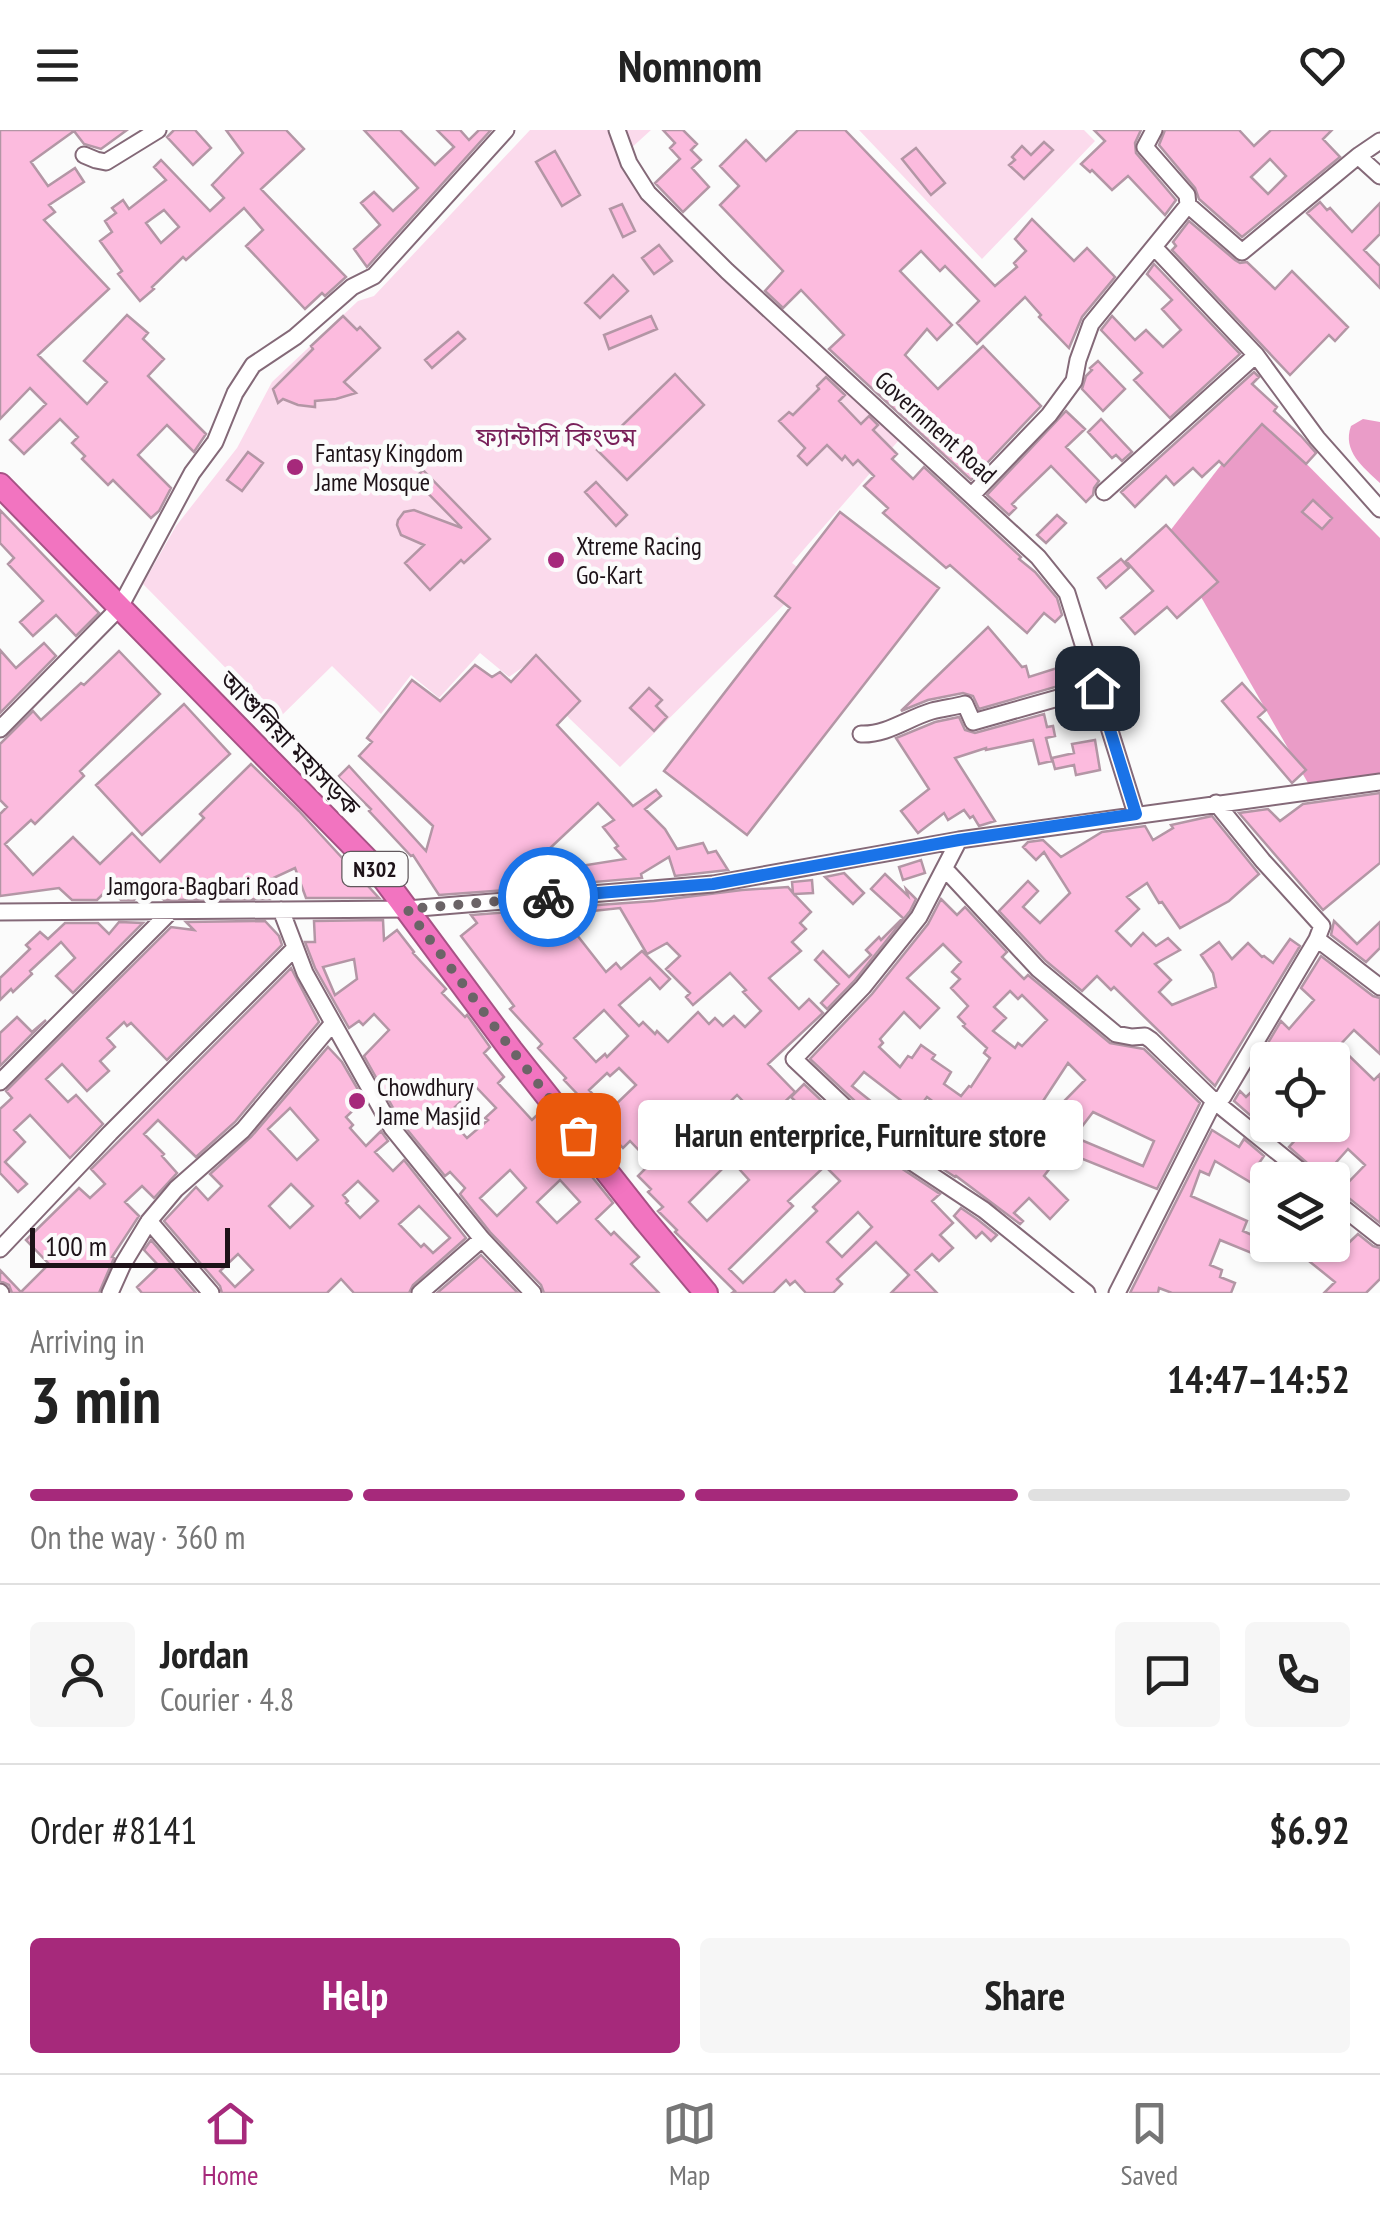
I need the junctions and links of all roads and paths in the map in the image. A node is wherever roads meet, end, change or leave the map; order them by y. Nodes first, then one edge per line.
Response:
1 (158, 130) edge
2 (506, 130) edge
3 (617, 130) edge
4 (1154, 130) edge
5 (1380, 141) edge
6 (84, 155) dead end
7 (1358, 156) junction
8 (1380, 176) edge
9 (1188, 205) junction
10 (1154, 247) junction
11 (1256, 355) junction
12 (0, 484) edge
13 (1104, 492) dead end
14 (972, 494) junction
15 (1380, 509) edge
16 (120, 607) junction
17 (1097, 688) junction
18 (0, 729) edge
19 (861, 734) dead end
20 (1380, 782) edge
21 (1216, 803) junction
22 (1136, 814) junction
23 (959, 840) junction
24 (945, 870) junction
25 (407, 909) junction
26 (281, 910) junction
27 (172, 911) junction
28 (0, 912) edge
29 (1316, 939) junction
30 (295, 948) junction
31 (1380, 988) edge
32 (333, 1023) junction
33 (0, 1082) edge
34 (1214, 1101) junction
35 (1290, 1162) edge
36 (1350, 1212) edge
37 (149, 1221) junction
38 (1380, 1236) edge
39 (482, 1238) junction
40 (0, 1248) edge
41 (110, 1293) edge
42 (211, 1293) edge
43 (420, 1293) edge
44 (533, 1293) edge
45 (706, 1293) edge
46 (1086, 1293) edge
47 (1117, 1293) edge

1 - 6 street
2 - 16 street
3 - 14 street, Government Road
4 - 9 street
5 - 7 street
7 - 8 street
7 - 9 street
9 - 10 street
10 - 11 street
10 - 14 street
11 - 13 street
11 - 15 street
12 - 16 highway, আশুলিয়া মহাসড়ক / N302
14 - 17 street, Government Road
16 - 18 street
16 - 25 highway, আশুলিয়া মহাসড়ক / N302
17 - 19 street
17 - 22 street, Government Road
20 - 21 street, Jamgora-Bagbari Road
21 - 22 street, Jamgora-Bagbari Road
21 - 29 street
22 - 23 street, Jamgora-Bagbari Road
23 - 24 street
23 - 25 street, Jamgora-Bagbari Road
24 - 34 street
24 - 46 street
25 - 26 street, Jamgora-Bagbari Road
25 - 45 highway, আশুলিয়া মহাসড়ক / N302
26 - 27 street, Jamgora-Bagbari Road
26 - 30 street
27 - 28 street, Jamgora-Bagbari Road
27 - 33 street
29 - 31 street
29 - 34 street
30 - 32 street
30 - 40 street
32 - 37 street
32 - 39 street
34 - 35 street
34 - 47 street
36 - 38 street
37 - 41 street
37 - 42 street
39 - 43 street
39 - 44 street

